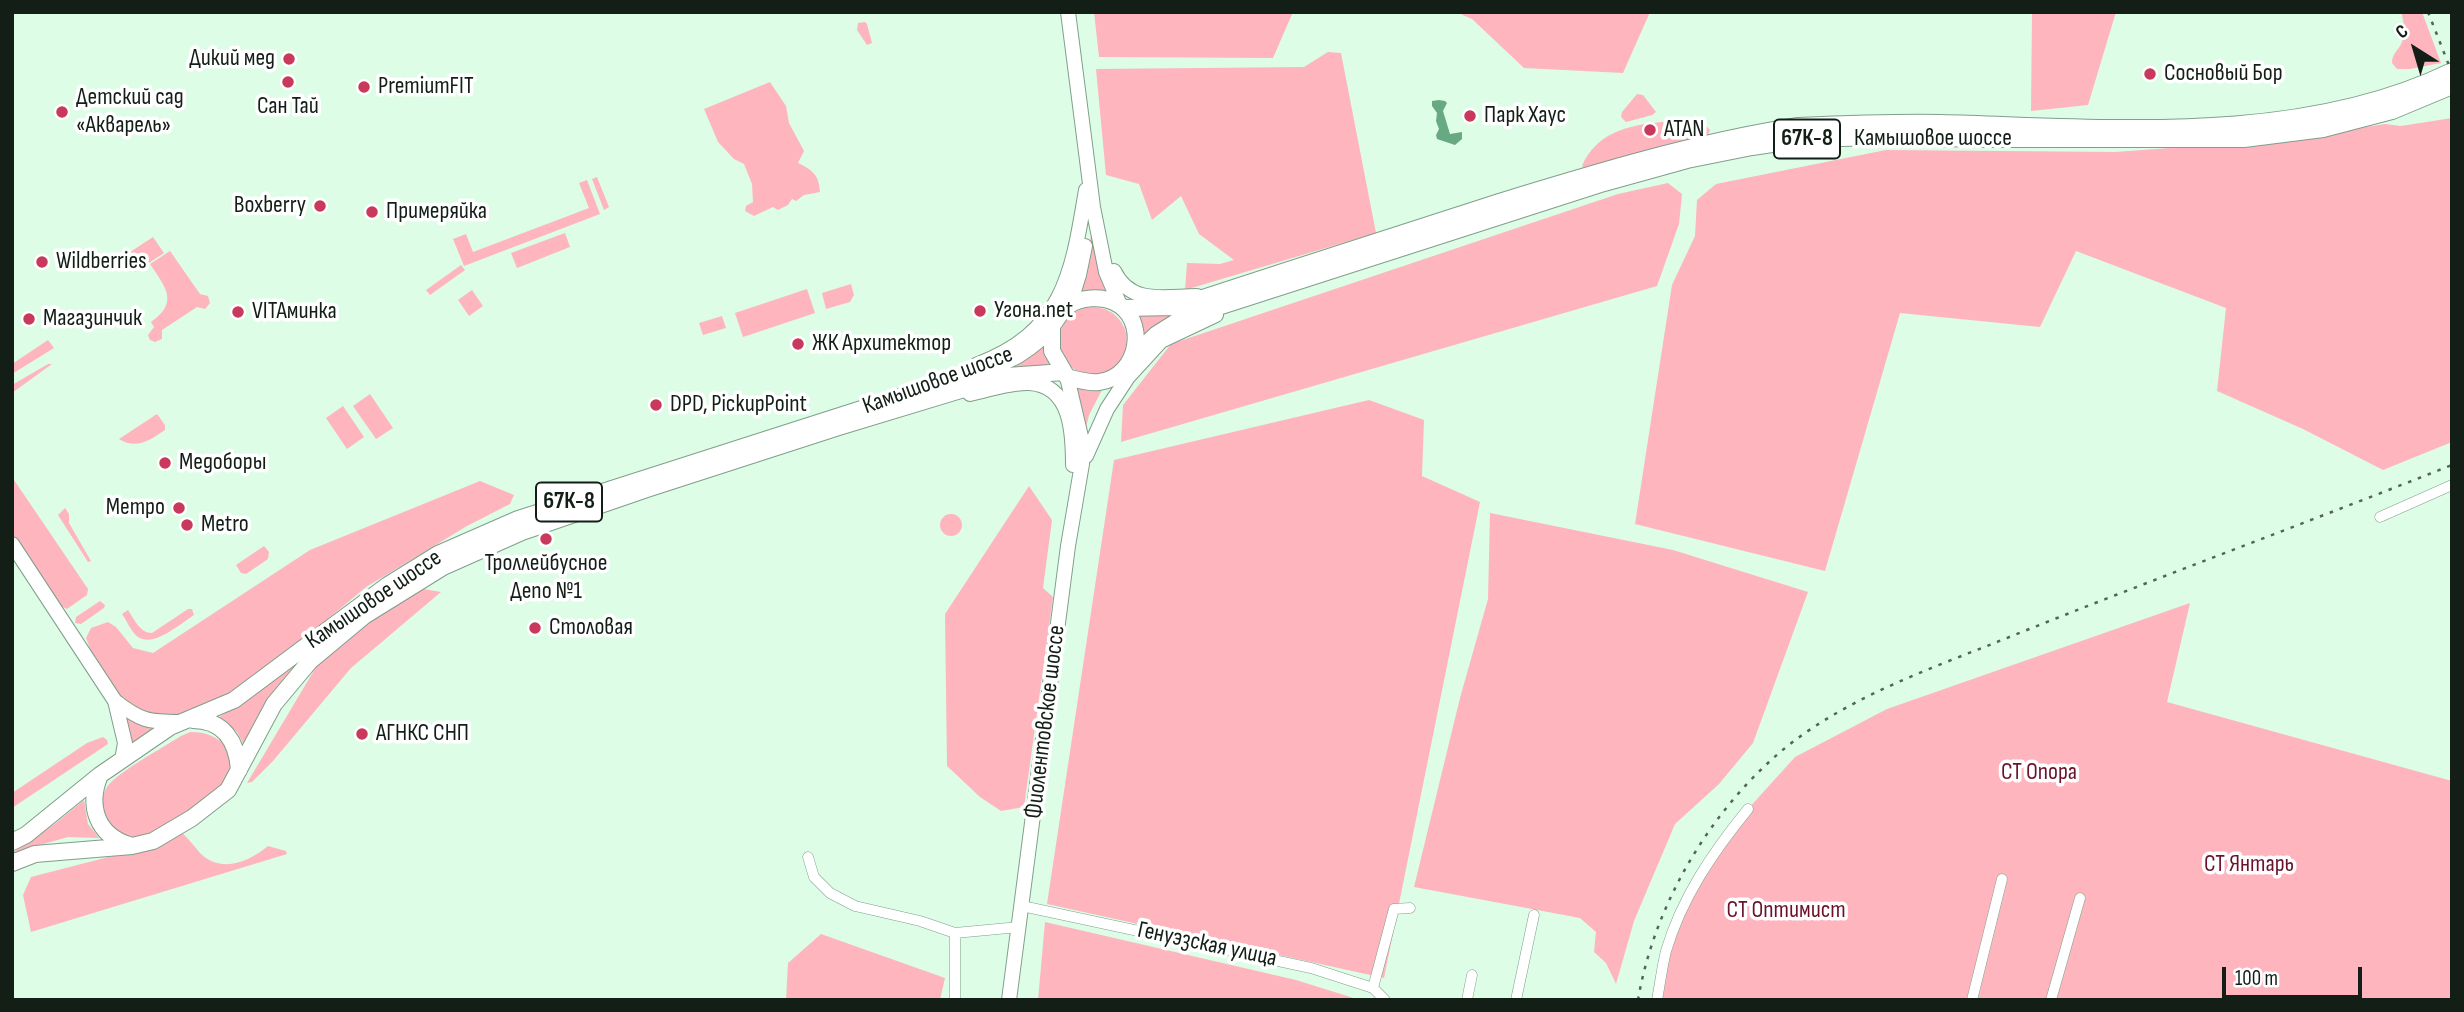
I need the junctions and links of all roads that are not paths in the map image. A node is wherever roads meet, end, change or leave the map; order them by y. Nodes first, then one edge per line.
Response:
1 (1068, 12) edge
2 (2452, 71) edge
3 (2452, 86) edge
4 (1088, 175) junction
5 (1093, 207) junction
6 (1096, 223) junction
7 (1209, 296) junction
8 (1248, 298) junction
9 (1069, 305) junction
10 (1121, 306) junction
11 (1052, 327) junction
12 (1134, 355) junction
13 (1065, 374) junction
14 (1119, 375) junction
15 (940, 383) junction
16 (927, 401) junction
17 (1083, 445) junction
18 (1082, 464) junction
19 (2452, 485) edge
20 (1076, 501) junction
21 (2380, 517) dead end
22 (12, 544) edge
23 (115, 701) junction
24 (186, 721) junction
25 (122, 760) junction
26 (239, 770) junction
27 (100, 775) junction
28 (1748, 809) dead end
29 (12, 842) edge
30 (132, 846) junction
31 (808, 857) dead end
32 (12, 863) edge
33 (2002, 880) dead end
34 (2080, 898) dead end
35 (1022, 906) junction
36 (1410, 908) dead end
37 (1534, 915) dead end
38 (1019, 927) junction
39 (955, 933) junction
40 (1472, 975) dead end
41 (1373, 988) junction
42 (955, 1000) edge
43 (1009, 1000) edge
44 (1385, 1000) edge
45 (1467, 1000) edge
46 (1516, 1000) edge
47 (1657, 1000) edge
48 (1972, 1000) edge
49 (2051, 1000) edge

1 - 4 main road
2 - 7 main road, Камышовое шоссе / 67К-8
3 - 8 main road, Камышовое шоссе / 67К-8
4 - 5 main road
4 - 15 main road
5 - 6 main road
5 - 9 main road
6 - 7 main road
6 - 10 main road
7 - 10 main road, 67К-8
8 - 12 main road, Камышовое шоссе / 67К-8
8 - 18 main road
9 - 10 main road, 67К-8
9 - 11 main road, 67К-8
10 - 12 main road
11 - 13 main road
11 - 15 main road, Камышовое шоссе / 67К-8
12 - 14 main road, 67К-8
13 - 14 main road, Камышовое шоссе / 67К-8
13 - 16 main road, Камышовое шоссе / 67К-8
13 - 17 main road, Фиолентовское шоссе
14 - 17 main road, Фиолентовское шоссе
15 - 24 main road, Камышовое шоссе / 67К-8
16 - 20 main road
16 - 26 main road, Камышовое шоссе / 67К-8
17 - 18 main road, Фиолентовское шоссе
18 - 20 main road, Фиолентовское шоссе
19 - 21 street
20 - 35 main road, Фиолентовское шоссе
22 - 23 main road
23 - 24 main road
23 - 25 main road
24 - 25 main road, Камышовое шоссе / 67К-8
24 - 26 main road
25 - 27 main road, Камышовое шоссе / 67К-8
26 - 30 main road, Камышовое шоссе
27 - 29 main road, Камышовое шоссе / 67К-8
27 - 30 main road
28 - 47 street
30 - 32 main road, Камышовое шоссе
31 - 39 street
33 - 48 street
34 - 49 street
35 - 38 main road, Фиолентовское шоссе
35 - 41 street, Генуэзская улица
36 - 41 street
37 - 46 street
38 - 39 street
38 - 43 main road, Фиолентовское шоссе
39 - 42 street
40 - 45 street
41 - 44 street, Генуэзская улица

